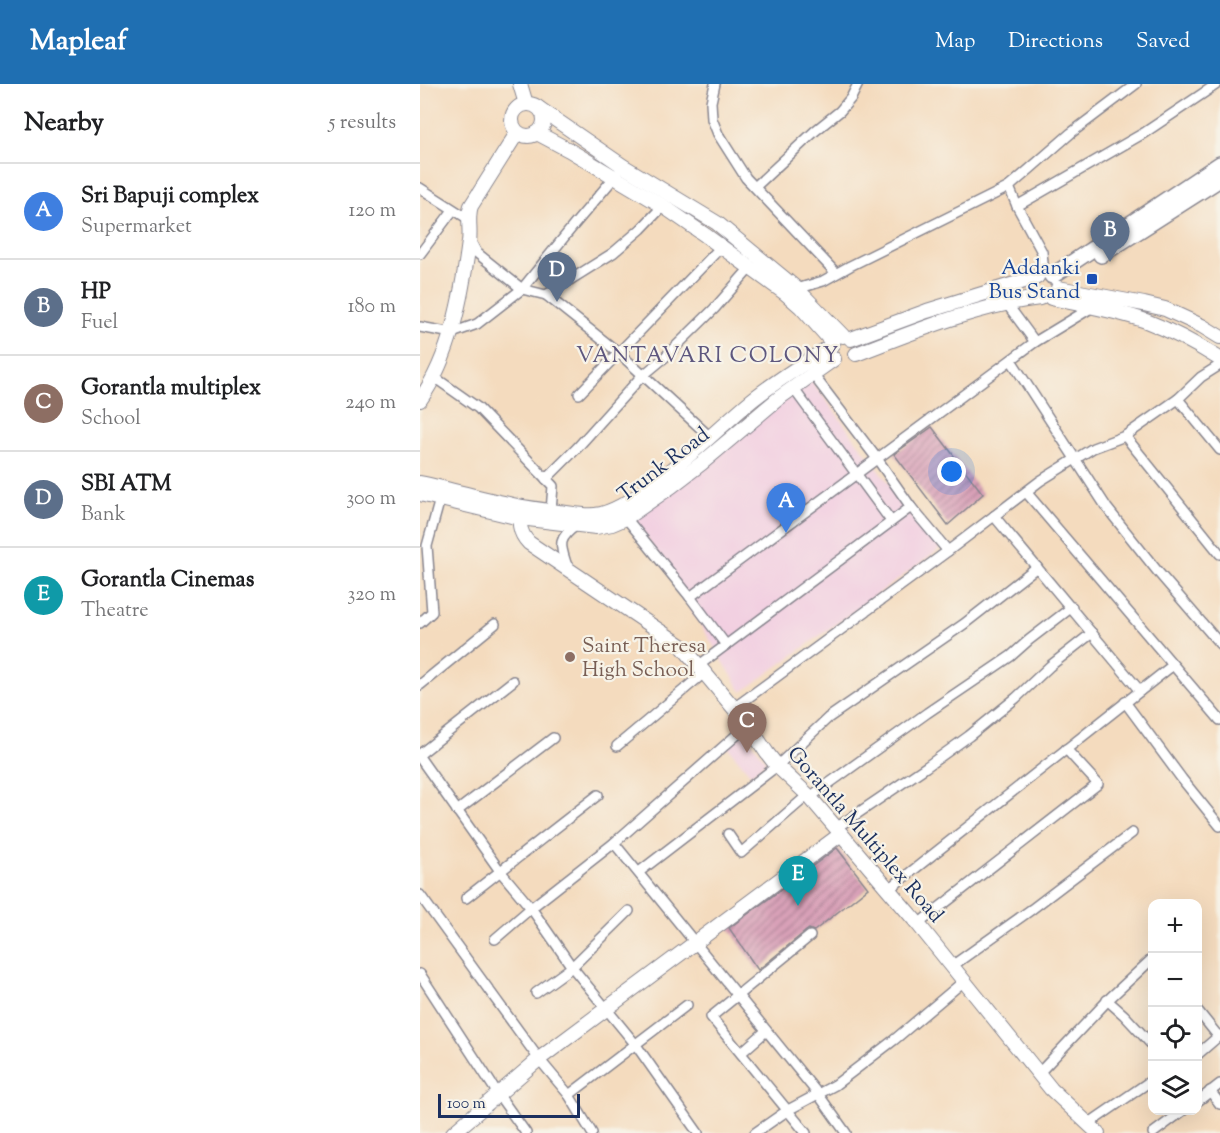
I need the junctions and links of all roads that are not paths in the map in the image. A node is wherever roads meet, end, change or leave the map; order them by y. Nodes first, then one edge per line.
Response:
1 (520, 84) edge
2 (715, 84) edge
3 (1136, 84) edge
4 (1217, 84) edge
5 (854, 86) edge
6 (526, 104) junction
7 (540, 109) junction
8 (518, 133) junction
9 (537, 133) junction
10 (1220, 164) edge
11 (619, 172) junction
12 (1220, 179) edge
13 (755, 187) junction
14 (1009, 187) junction
15 (420, 188) edge
16 (663, 206) junction
17 (1017, 206) junction
18 (453, 210) junction
19 (470, 220) junction
20 (470, 240) junction
21 (721, 247) junction
22 (420, 254) edge
23 (750, 268) junction
24 (836, 273) junction
25 (1049, 285) junction
26 (522, 289) junction
27 (793, 292) junction
28 (546, 295) junction
29 (1007, 304) junction
30 (1091, 308) junction
31 (420, 327) edge
32 (452, 333) junction
33 (1220, 337) edge
34 (1035, 342) junction
35 (838, 344) junction
36 (619, 353) junction
37 (856, 354) junction
38 (1220, 358) edge
39 (1011, 360) junction
40 (1220, 365) edge
41 (809, 369) junction
42 (644, 375) junction
43 (434, 377) junction
44 (796, 392) dead end
45 (579, 394) dead end
46 (1178, 399) junction
47 (420, 400) edge
48 (1125, 436) junction
49 (710, 437) junction
50 (1220, 450) edge
51 (1076, 459) junction
52 (878, 460) junction
53 (857, 475) junction
54 (546, 479) junction
55 (420, 483) edge
56 (1026, 492) junction
57 (420, 494) edge
58 (440, 499) junction
59 (910, 507) junction
60 (551, 511) junction
61 (520, 512) junction
62 (994, 516) junction
63 (626, 518) junction
64 (891, 521) junction
65 (577, 525) junction
66 (948, 551) junction
67 (1220, 554) edge
68 (1037, 567) junction
69 (568, 571) junction
70 (690, 597) junction
71 (1072, 607) junction
72 (420, 623) edge
73 (495, 624) dead end
74 (1092, 633) junction
75 (1220, 644) edge
76 (726, 645) junction
77 (1173, 665) junction
78 (701, 669) junction
79 (513, 681) dead end
80 (420, 685) edge
81 (1140, 691) junction
82 (1125, 702) junction
83 (734, 708) junction
84 (1220, 720) edge
85 (748, 725) junction
86 (553, 738) dead end
87 (617, 746) dead end
88 (1066, 749) junction
89 (420, 756) edge
90 (777, 766) junction
91 (598, 795) dead end
92 (809, 796) junction
93 (457, 811) junction
94 (1220, 826) edge
95 (838, 831) junction
96 (1132, 833) dead end
97 (728, 834) dead end
98 (614, 843) junction
99 (500, 871) junction
100 (639, 873) junction
101 (888, 890) junction
102 (420, 895) edge
103 (466, 898) dead end
104 (531, 908) junction
105 (629, 911) dead end
106 (918, 924) junction
107 (810, 936) dead end
108 (495, 939) dead end
109 (694, 943) junction
110 (1148, 963) edge
111 (952, 966) junction
112 (572, 967) junction
113 (420, 974) edge
114 (964, 981) junction
115 (536, 993) dead end
116 (737, 995) junction
117 (1107, 1000) junction
118 (687, 1005) dead end
119 (606, 1008) junction
120 (1202, 1016) edge
121 (766, 1030) junction
122 (1219, 1035) edge
123 (1148, 1041) edge
124 (636, 1045) junction
125 (1202, 1050) edge
126 (741, 1053) junction
127 (538, 1059) junction
128 (1039, 1073) junction
129 (1148, 1083) edge
130 (1220, 1084) edge
131 (498, 1094) junction
132 (818, 1094) junction
133 (569, 1095) junction
134 (1204, 1095) edge
135 (1220, 1104) edge
136 (788, 1110) junction
137 (1177, 1115) edge
138 (1093, 1129) edge
139 (453, 1133) edge
140 (526, 1133) edge
141 (592, 1133) edge
142 (698, 1133) edge
143 (755, 1133) edge
144 (806, 1133) edge
145 (846, 1133) edge
146 (1153, 1133) edge

1 - 6 street
2 - 13 street
3 - 14 street
4 - 17 street
5 - 13 street
6 - 7 street
6 - 8 street
7 - 9 street
7 - 11 street
8 - 9 street
8 - 19 street
9 - 11 street
10 - 25 main road
11 - 16 street
11 - 26 street
11 - 27 street
12 - 25 main road
13 - 24 street
14 - 17 street
14 - 24 street
15 - 18 street
16 - 21 street
16 - 28 street
17 - 25 street
18 - 19 street
18 - 22 street
19 - 20 street
20 - 26 street
20 - 32 street
21 - 23 street
21 - 36 street
23 - 27 street
23 - 42 street
24 - 27 street
25 - 29 street
25 - 30 street
25 - 33 street
25 - 35 street
26 - 28 street
26 - 32 street
27 - 35 street
28 - 36 street
29 - 34 street
29 - 37 street
30 - 34 street
30 - 38 street
31 - 32 street
32 - 43 street
34 - 39 street
35 - 37 street
35 - 37 street
35 - 41 street, Trunk Road
36 - 42 street
36 - 45 street
39 - 51 street
39 - 52 street
40 - 46 street
41 - 49 street, Trunk Road
41 - 52 street
41 - 63 street, Trunk Road
42 - 49 street
42 - 54 street
43 - 47 street
43 - 54 street
44 - 53 street
46 - 48 street
46 - 50 street
48 - 51 street
48 - 67 street
49 - 60 street, Trunk Road
51 - 56 street
51 - 75 street
52 - 53 street
52 - 59 street
53 - 64 street
53 - 70 street
54 - 60 street
55 - 61 street, Trunk Road
56 - 62 street
56 - 77 street
57 - 58 street, Trunk Road
58 - 61 street, Trunk Road
58 - 72 street
59 - 64 street
59 - 66 street
60 - 61 street, Trunk Road
61 - 65 street, Trunk Road
61 - 69 street, Gorantla Multiplex Road
62 - 66 street
62 - 68 street
63 - 65 street, Trunk Road
63 - 70 street
64 - 76 street
65 - 69 street
66 - 83 street
68 - 71 street
68 - 90 street
69 - 78 street, Gorantla Multiplex Road
70 - 76 street
71 - 74 street
71 - 92 street
73 - 80 street
74 - 81 street
74 - 95 street
76 - 78 street
77 - 81 street
77 - 84 street
78 - 83 street, Gorantla Multiplex Road
78 - 87 street
79 - 89 street
81 - 82 street
82 - 88 street
82 - 94 street
83 - 85 street, Gorantla Multiplex Road
85 - 90 street, Gorantla Multiplex Road
85 - 98 street
86 - 93 street
88 - 101 street
88 - 106 street
89 - 93 street
90 - 92 street, Gorantla Multiplex Road
90 - 100 street
91 - 99 street
92 - 95 street, Gorantla Multiplex Road
92 - 97 street
93 - 99 street
95 - 101 street, Gorantla Multiplex Road
95 - 109 street
96 - 111 street
98 - 100 street
98 - 104 street
99 - 103 street
99 - 104 street
100 - 109 street
101 - 106 street, Gorantla Multiplex Road
102 - 127 street
104 - 108 street
104 - 112 street
105 - 112 street
106 - 111 street, Gorantla Multiplex Road
107 - 116 street
109 - 116 street
109 - 119 street
110 - 117 street
111 - 114 street, Gorantla Multiplex Road
112 - 115 street
112 - 119 street
113 - 131 street
114 - 128 street, Gorantla Multiplex Road
114 - 132 street
116 - 121 street
116 - 126 street
117 - 123 street
117 - 128 street
118 - 124 street
119 - 124 street
119 - 127 street
120 - 122 street
121 - 126 street
121 - 132 street
122 - 125 street
124 - 133 street
124 - 142 street
126 - 136 street
127 - 131 street
127 - 133 street
128 - 138 street, Gorantla Multiplex Road
129 - 138 street
130 - 134 street
131 - 139 street
131 - 140 street
132 - 136 street
132 - 145 street
133 - 141 street
134 - 135 street
136 - 143 street
136 - 144 street
137 - 146 street

